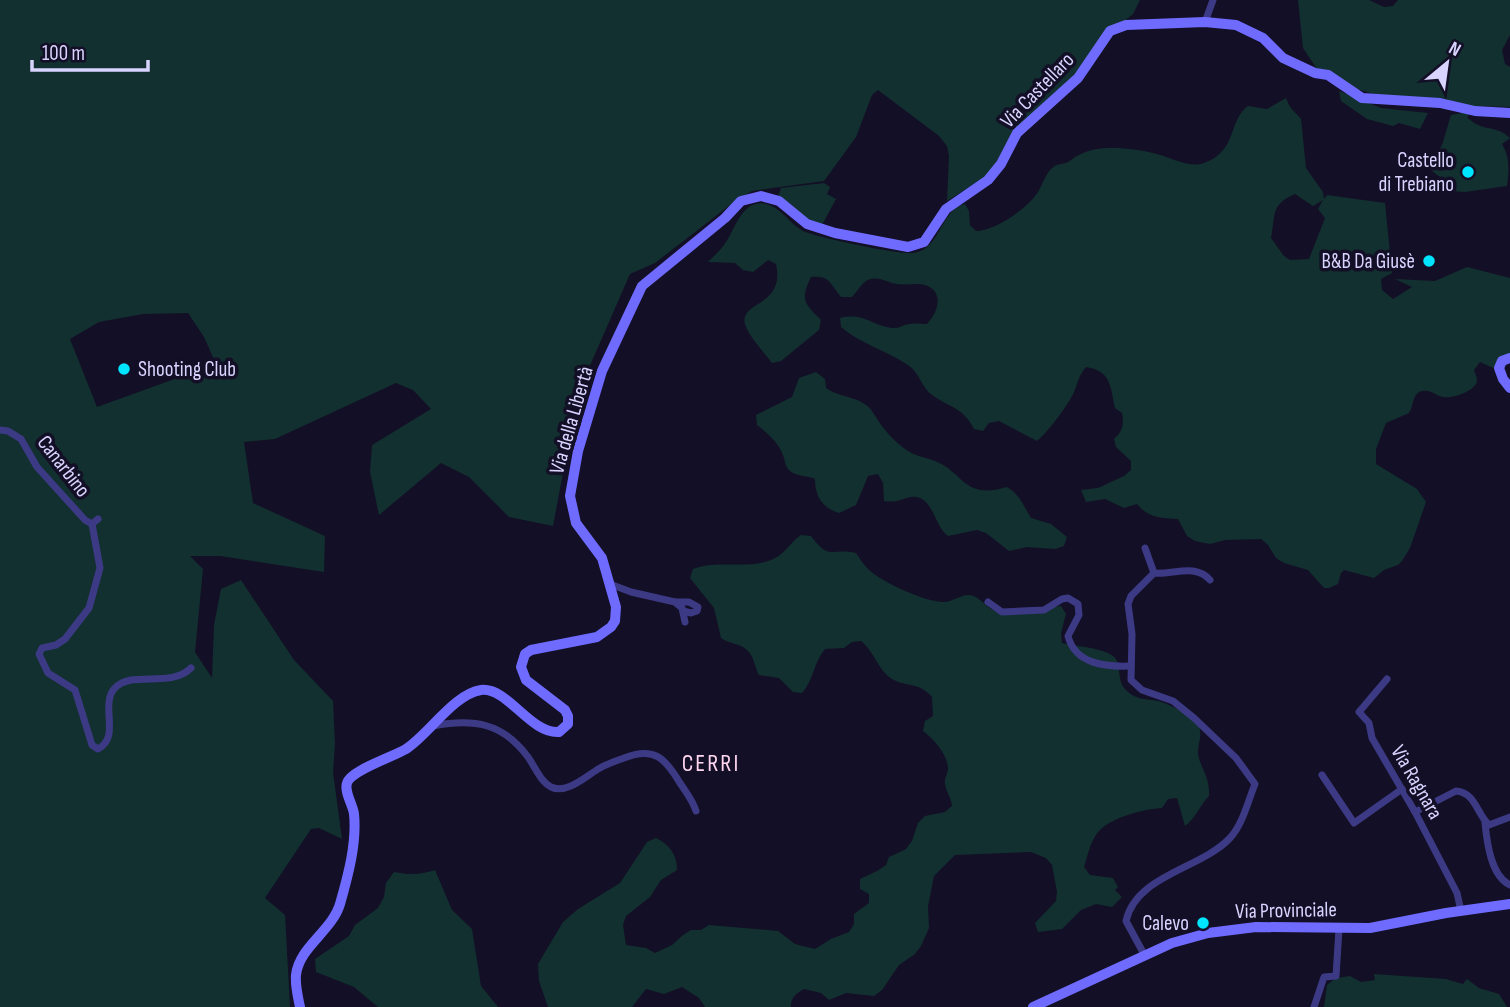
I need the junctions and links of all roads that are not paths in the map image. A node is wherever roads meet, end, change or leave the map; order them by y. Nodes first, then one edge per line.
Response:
1 (1213, 0) edge
2 (1205, 22) junction
3 (1510, 113) edge
4 (640, 288) joint
5 (1510, 358) edge
6 (1510, 388) edge
7 (0, 430) edge
8 (1145, 548) dead end
9 (1154, 573) junction
10 (1210, 580) dead end
11 (610, 584) junction
12 (675, 602) junction
13 (988, 602) dead end
14 (683, 611) junction
15 (685, 622) dead end
16 (1130, 666) junction
17 (191, 668) dead end
18 (1387, 679) dead end
19 (433, 726) junction
20 (1322, 775) dead end
21 (1402, 789) junction
22 (696, 811) dead end
23 (1415, 812) junction
24 (1510, 817) edge
25 (1485, 823) junction
26 (1510, 885) edge
27 (1510, 904) edge
28 (1461, 911) junction
29 (1339, 929) junction
30 (1145, 956) junction
31 (300, 1007) edge
32 (1033, 1007) edge
33 (1314, 1007) edge

1 - 2 street
2 - 3 street, Via Castellaro
2 - 4 street, Via Castellaro
4 - 11 street, Via della Libertà
5 - 6 street
7 - 17 street, Canarbino
8 - 9 street
9 - 10 street
9 - 16 street
11 - 12 street
11 - 19 street, Via della Libertà
12 - 14 street
12 - 14 street
13 - 16 street
14 - 15 street
16 - 30 street
18 - 21 street, Via Ragnara
19 - 22 street
19 - 31 street, Via della Libertà
20 - 21 street
21 - 23 street, Via Ragnara
23 - 25 street
23 - 28 street, Via Ragnara
24 - 25 street
25 - 26 street
27 - 28 street, Via Provinciale
28 - 29 street, Via Provinciale
29 - 30 street, Via Provinciale
29 - 33 street
30 - 32 street, Via Provinciale

